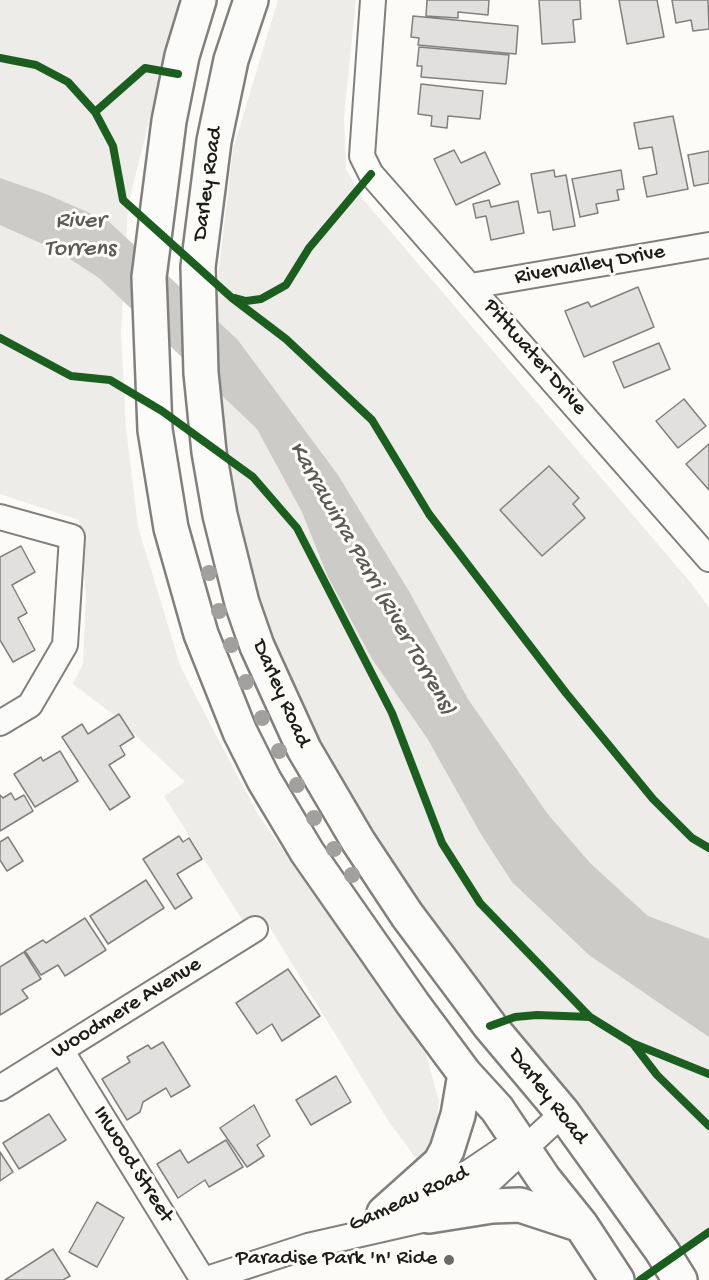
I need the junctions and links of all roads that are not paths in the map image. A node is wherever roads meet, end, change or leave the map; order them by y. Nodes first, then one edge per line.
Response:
1 (199, 0) edge
2 (251, 0) edge
3 (373, 0) edge
4 (709, 245) edge
5 (471, 286) junction
6 (0, 517) edge
7 (709, 559) edge
8 (0, 723) edge
9 (255, 929) dead end
10 (61, 1050) junction
11 (465, 1074) junction
12 (0, 1088) edge
13 (563, 1113) junction
14 (521, 1145) junction
15 (384, 1213) junction
16 (429, 1216) junction
17 (581, 1225) junction
18 (308, 1246) junction
19 (616, 1279) edge
20 (203, 1280) edge
21 (680, 1280) edge

1 - 11 main road
2 - 13 main road, Darley Road
3 - 5 street, Pittwater Drive
4 - 5 street, Rivervalley Drive
5 - 7 street, Pittwater Drive
6 - 8 street
9 - 10 street, Woodmere Avenue
10 - 12 street, Woodmere Avenue
10 - 20 street, Inwood Street
11 - 14 main road
11 - 15 main road
13 - 14 street, Gameau Road
13 - 21 main road, Darley Road
14 - 15 street, Gameau Road
14 - 16 street, Gameau Road
14 - 17 main road
15 - 18 street, Gameau Road
16 - 17 main road
16 - 18 street, Gameau Road
17 - 19 main road
18 - 20 street, Gameau Road

